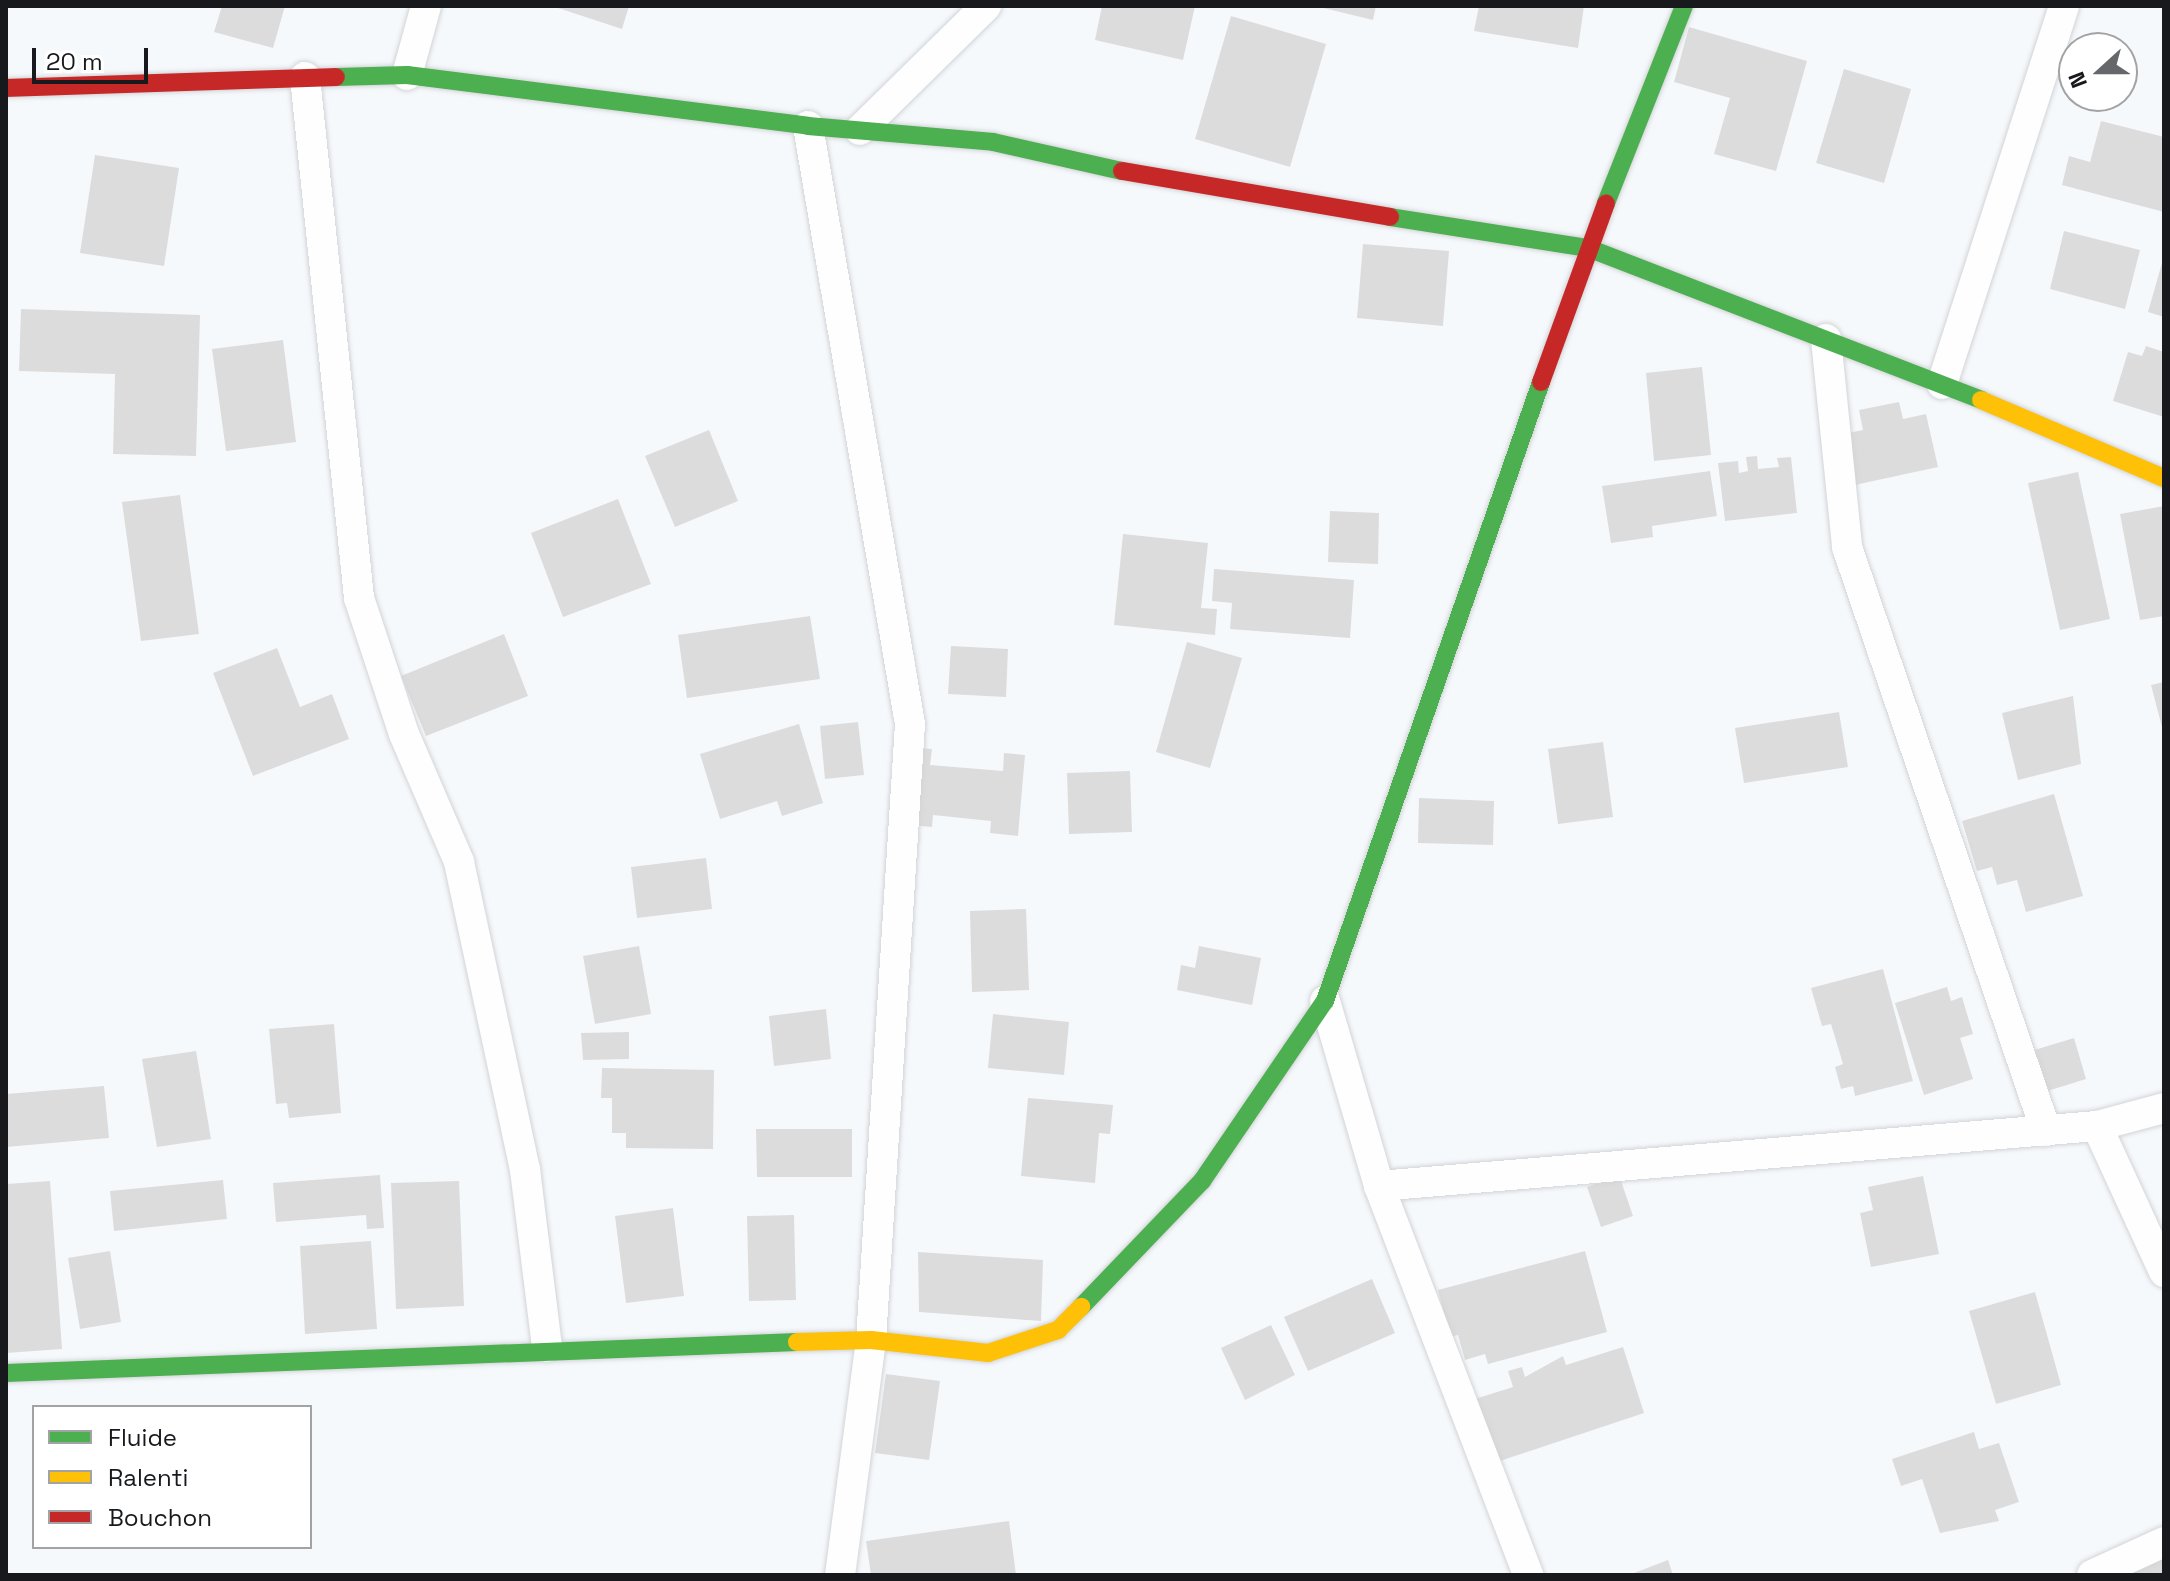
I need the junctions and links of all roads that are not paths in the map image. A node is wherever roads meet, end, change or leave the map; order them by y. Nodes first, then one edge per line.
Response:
1 (426, 6) edge
2 (986, 6) edge
3 (1684, 6) edge
4 (2064, 6) edge
5 (407, 75) junction
6 (305, 77) junction
7 (6, 88) edge
8 (808, 126) junction
9 (860, 130) junction
10 (1588, 248) junction
11 (1826, 339) junction
12 (1942, 384) junction
13 (2164, 478) edge
14 (1325, 1001) junction
15 (2164, 1108) edge
16 (2097, 1126) junction
17 (2046, 1131) junction
18 (1379, 1186) junction
19 (2164, 1272) edge
20 (871, 1340) junction
21 (547, 1347) junction
22 (6, 1373) edge
23 (2164, 1542) edge
24 (840, 1575) edge
25 (1528, 1575) edge
26 (2092, 1575) edge

1 - 5 street
2 - 9 street
3 - 10 street
4 - 12 street
5 - 6 street
5 - 8 street
6 - 7 street
6 - 21 street
8 - 9 street
8 - 20 street
9 - 10 street
10 - 11 street
10 - 14 street
11 - 12 street
11 - 17 street
12 - 13 street
14 - 18 street
14 - 20 street
15 - 16 street
16 - 17 street
16 - 19 street
17 - 18 street
18 - 25 street
20 - 21 street
20 - 24 street
21 - 22 street
23 - 26 street

